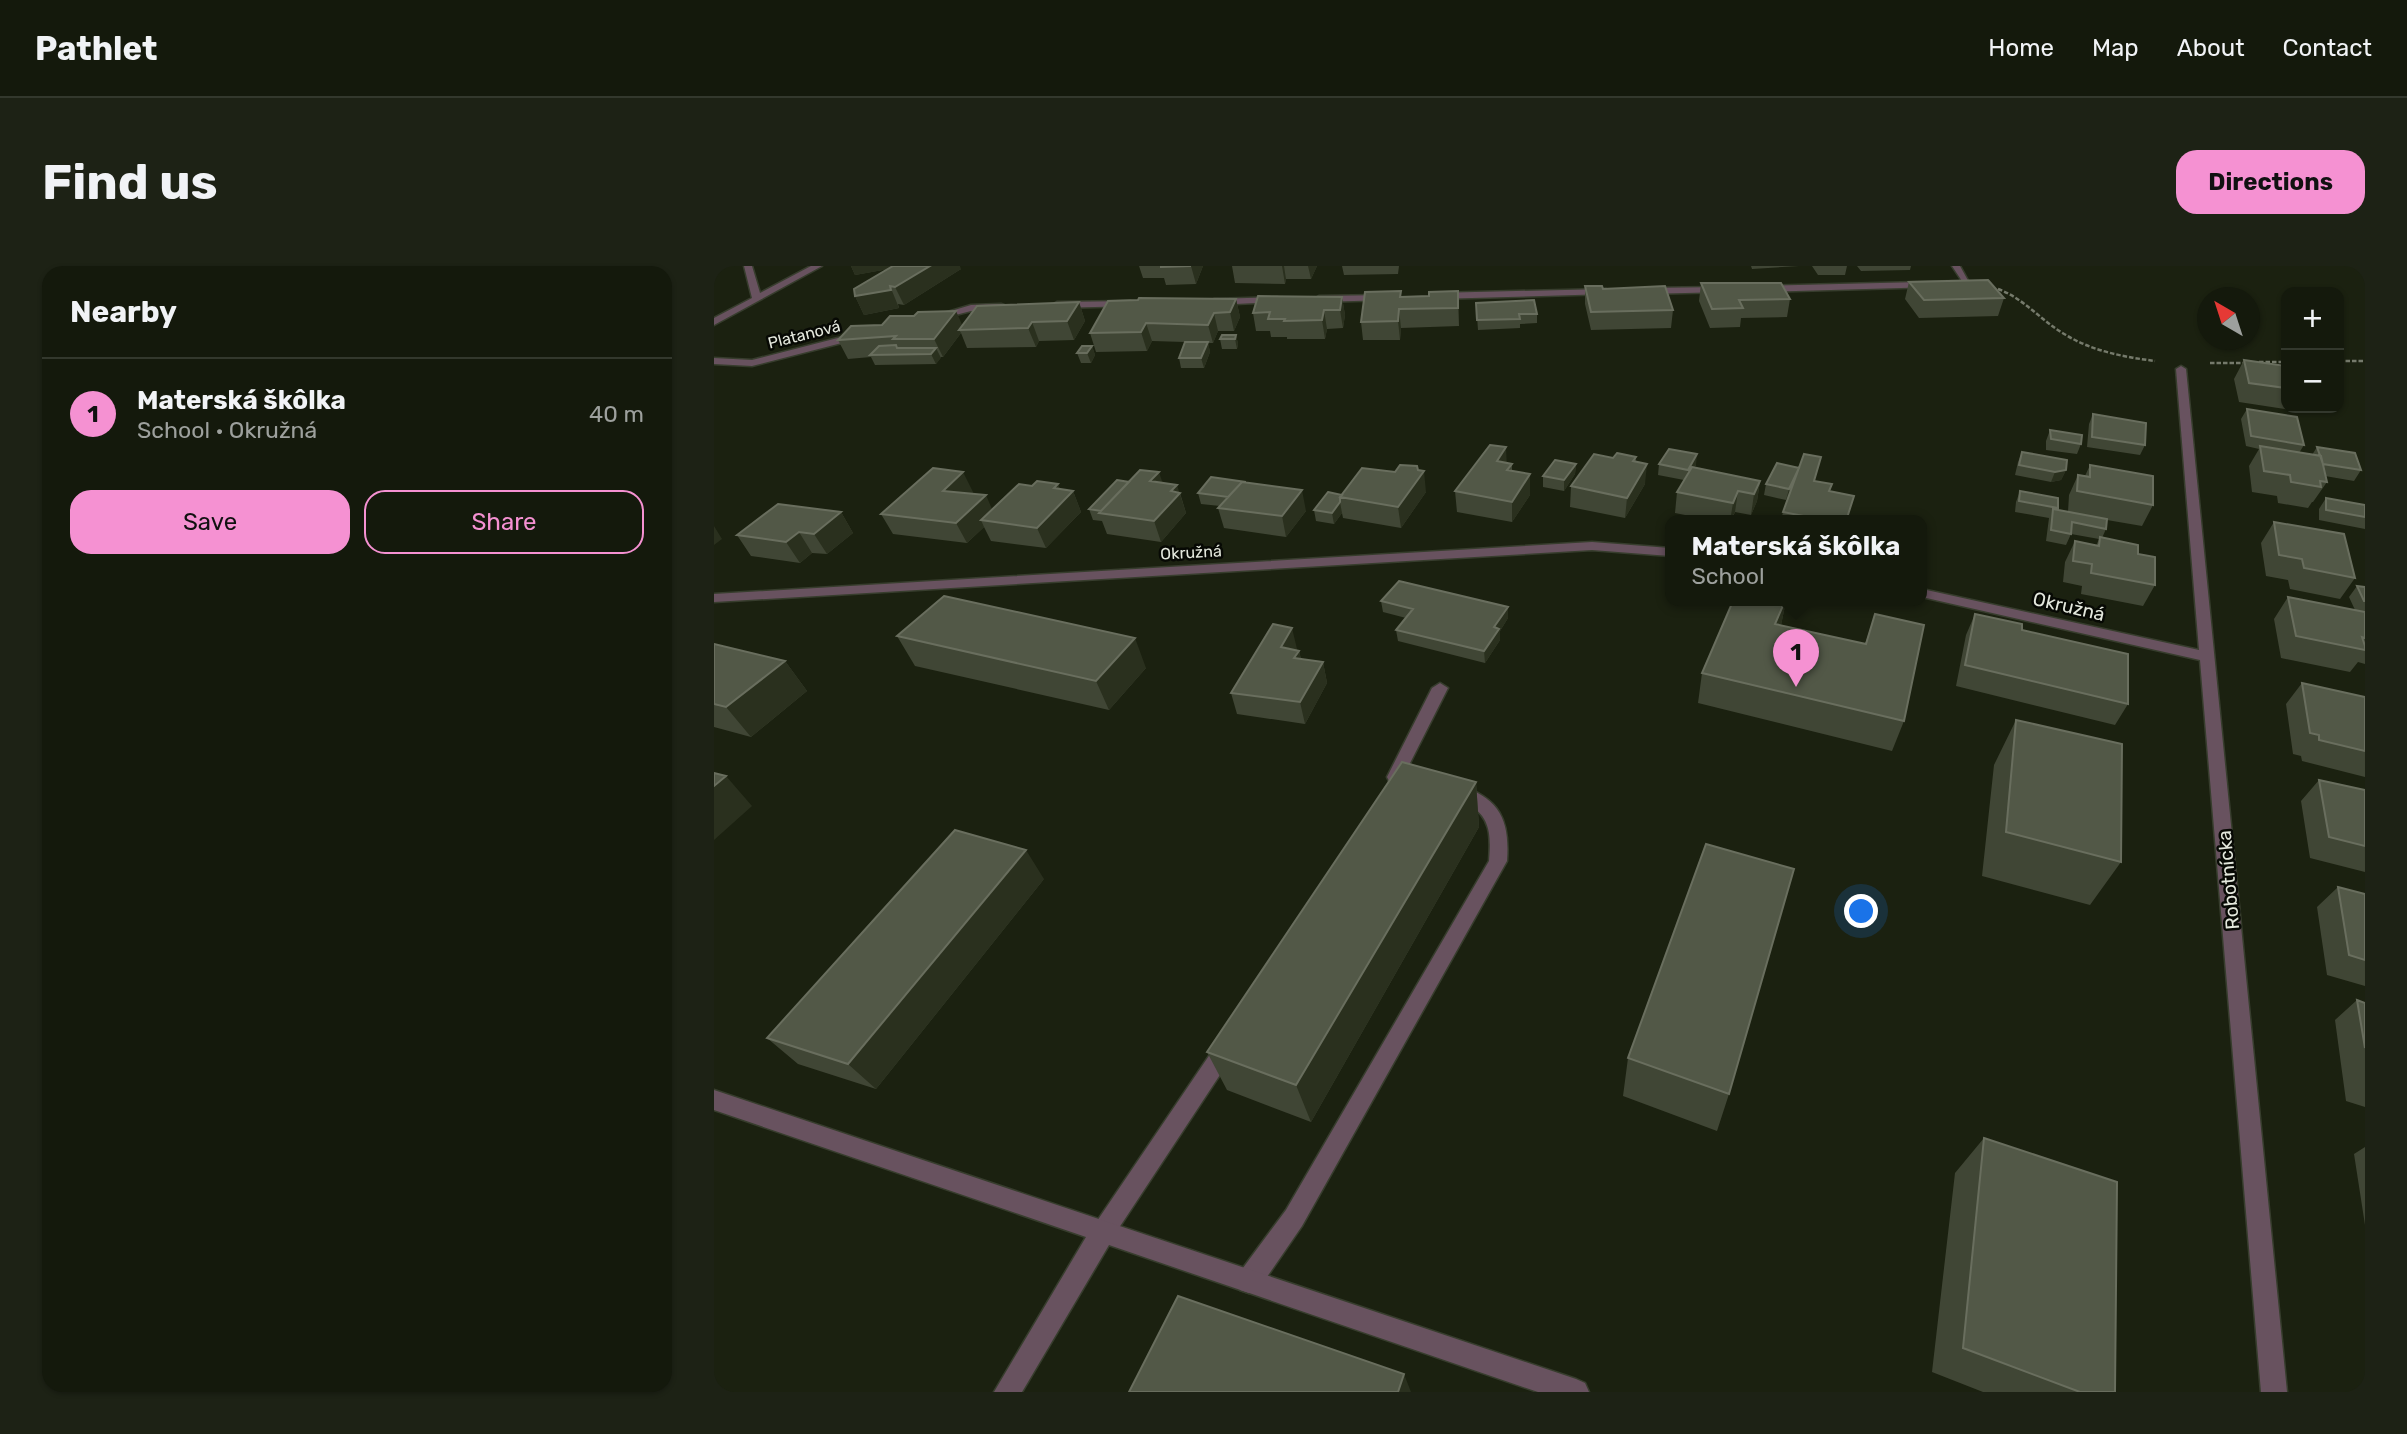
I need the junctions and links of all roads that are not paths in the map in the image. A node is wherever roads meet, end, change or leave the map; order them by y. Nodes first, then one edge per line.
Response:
1 (748, 266) edge
2 (789, 266) edge
3 (818, 266) edge
4 (1956, 266) edge
5 (794, 279) junction
6 (1733, 289) edge
7 (1746, 289) edge
8 (1622, 292) edge
9 (1636, 292) edge
10 (1401, 297) edge
11 (1428, 297) edge
12 (757, 299) junction
13 (1290, 300) edge
14 (1304, 300) edge
15 (1207, 302) edge
16 (1138, 304) edge
17 (1041, 306) edge
18 (1013, 307) edge
19 (920, 321) edge
20 (714, 322) edge
21 (868, 334) edge
22 (714, 361) edge
23 (2179, 366) road end
24 (1665, 552) edge
25 (1927, 594) edge
26 (714, 598) edge
27 (2208, 657) junction
28 (1440, 688) dead end
29 (1419, 782) edge
30 (1442, 786) edge
31 (1242, 1024) edge
32 (714, 1100) edge
33 (1103, 1232) junction
34 (1249, 1281) junction
35 (1007, 1392) edge
36 (1576, 1392) edge
37 (2274, 1392) edge

1 - 12 street
2 - 5 street
3 - 5 street
4 - 7 street
5 - 12 street
6 - 9 street
8 - 11 street
10 - 14 street
12 - 20 street
13 - 15 street
16 - 17 street
18 - 19 street
21 - 22 street, Platanová
23 - 27 street, Robotnícka
24 - 26 street, Okružná
25 - 27 street, Okružná
27 - 37 street, Robotnícka
28 - 29 street
30 - 34 street
31 - 33 street
32 - 33 street
33 - 34 street
33 - 35 street
34 - 36 street

